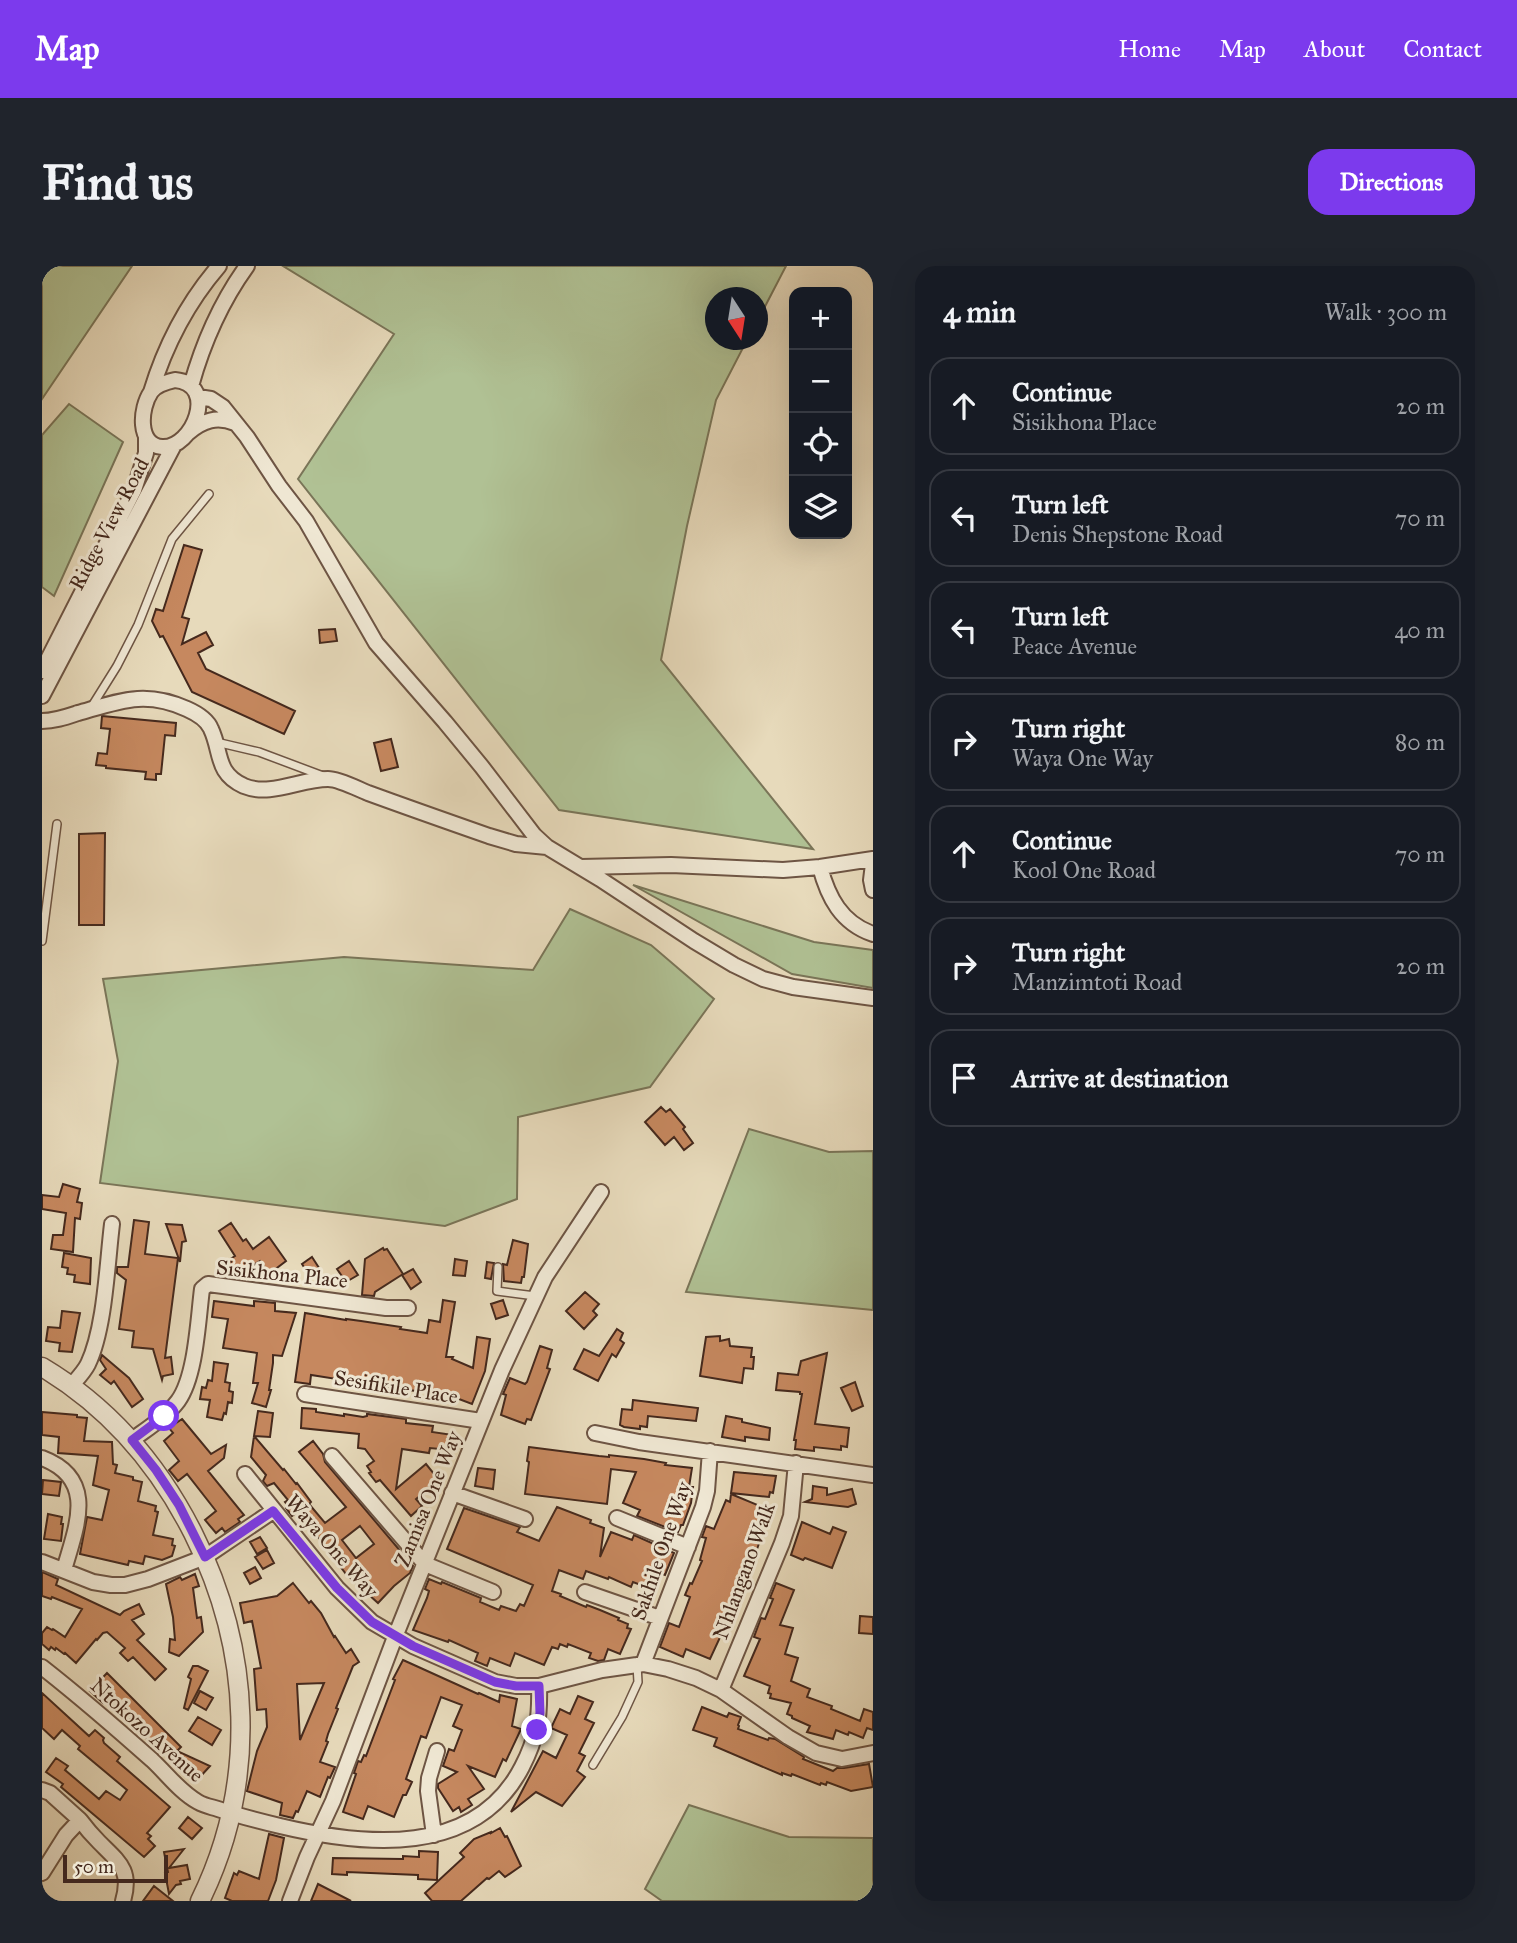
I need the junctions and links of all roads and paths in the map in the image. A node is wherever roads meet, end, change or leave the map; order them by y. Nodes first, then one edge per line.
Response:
1 (219, 266) edge
2 (247, 266) edge
3 (195, 391) junction
4 (151, 392) junction
5 (235, 423) junction
6 (146, 438) junction
7 (180, 440) junction
8 (209, 494) dead end
9 (42, 671) edge
10 (42, 696) edge
11 (90, 710) junction
12 (42, 720) edge
13 (216, 742) junction
14 (330, 779) junction
15 (57, 824) dead end
16 (547, 847) junction
17 (873, 861) edge
18 (580, 867) junction
19 (820, 867) junction
20 (873, 890) edge
21 (873, 934) edge
22 (42, 941) edge
23 (873, 998) edge
24 (601, 1192) dead end
25 (112, 1224) dead end
26 (498, 1266) dead end
27 (536, 1297) junction
28 (408, 1308) dead end
29 (42, 1367) edge
30 (71, 1386) junction
31 (305, 1394) dead end
32 (481, 1421) junction
33 (595, 1433) dead end
34 (132, 1440) junction
35 (710, 1451) junction
36 (331, 1456) dead end
37 (42, 1458) edge
38 (796, 1464) junction
39 (245, 1474) dead end
40 (873, 1475) edge
41 (452, 1493) junction
42 (273, 1511) junction
43 (617, 1518) dead end
44 (525, 1519) dead end
45 (688, 1546) junction
46 (205, 1557) junction
47 (42, 1562) edge
48 (425, 1564) junction
49 (64, 1570) junction
50 (493, 1592) dead end
51 (585, 1592) dead end
52 (660, 1618) junction
53 (395, 1637) junction
54 (640, 1664) junction
55 (42, 1667) edge
56 (539, 1686) junction
57 (721, 1690) junction
58 (437, 1751) dead end
59 (873, 1753) edge
60 (593, 1765) dead end
61 (42, 1790) edge
62 (230, 1813) junction
63 (80, 1820) junction
64 (318, 1835) junction
65 (434, 1835) junction
66 (42, 1873) edge
67 (123, 1901) edge
68 (200, 1901) edge
69 (290, 1901) edge

1 - 4 street, Ridge View Road
2 - 3 street, Ridge View Road
3 - 4 street
3 - 5 street
3 - 7 street, Ridge View Road
4 - 6 street, Ridge View Road
5 - 7 street
5 - 16 street
6 - 7 street, Ridge View Road
6 - 9 street, Ridge View Road
7 - 10 street, Ridge View Road
8 - 11 lane
11 - 12 street
11 - 13 street
13 - 14 lane
13 - 14 street
14 - 16 street
15 - 22 lane
16 - 18 street
17 - 19 street
17 - 20 street
18 - 19 street
18 - 23 street
19 - 21 street
24 - 27 street, Zamisa One Way
25 - 30 street
26 - 27 lane
27 - 32 street, Zamisa One Way
28 - 34 street, Sisikhona Place
29 - 30 street
30 - 34 street
31 - 32 street, Sesifikile Place
32 - 41 street, Zamisa One Way
33 - 35 street
34 - 46 street
35 - 38 street
35 - 45 street, Sakhile One Way
36 - 48 street
37 - 49 street
38 - 40 street
38 - 57 street, Nhlangano Walk
39 - 42 street, Waya One Way
41 - 44 street
41 - 48 street, Zamisa One Way
42 - 46 street
42 - 53 street, Waya One Way
43 - 45 street
45 - 52 street, Sakhile One Way
46 - 49 street
46 - 62 street
47 - 49 street
48 - 50 street
48 - 53 street, Zamisa One Way
51 - 52 street
52 - 54 street, Sakhile One Way
53 - 56 street, Waya One Way
53 - 64 street, Zamisa One Way
54 - 56 street, Waya One Way
54 - 57 street
54 - 60 lane
55 - 62 street, Ntokozo Avenue
56 - 65 street, Ntokozo Avenue
57 - 59 street
58 - 65 street
61 - 63 street
62 - 64 street, Ntokozo Avenue
62 - 68 street
63 - 66 street
63 - 67 street
64 - 65 street, Ntokozo Avenue
64 - 69 street, Zamisa One Way

